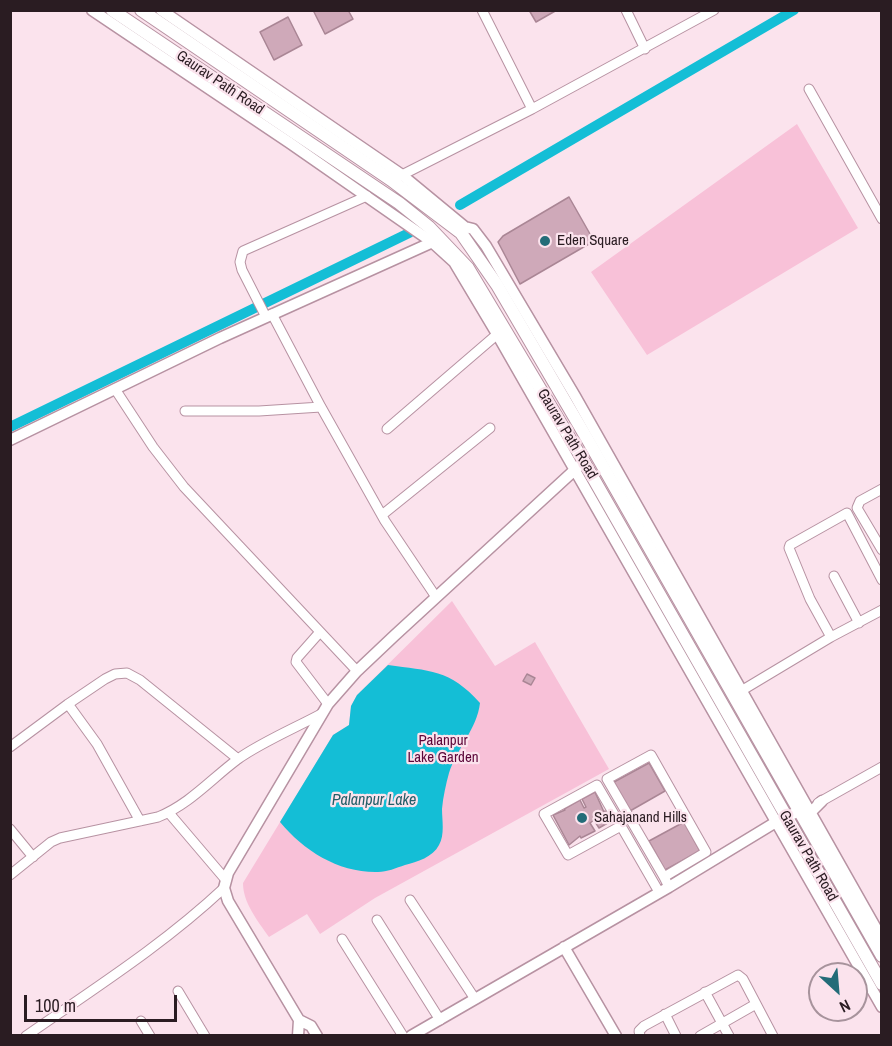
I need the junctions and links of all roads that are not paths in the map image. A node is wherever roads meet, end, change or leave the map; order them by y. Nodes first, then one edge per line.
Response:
1 (92, 10) edge
2 (112, 10) edge
3 (141, 10) edge
4 (161, 10) edge
5 (482, 10) edge
6 (626, 10) edge
7 (714, 10) edge
8 (645, 49) junction
9 (809, 89) dead end
10 (532, 109) junction
11 (397, 178) junction
12 (368, 196) junction
13 (428, 206) junction
14 (440, 216) junction
15 (417, 217) junction
16 (882, 219) edge
17 (429, 227) junction
18 (462, 229) junction
19 (436, 240) junction
20 (267, 314) junction
21 (500, 332) junction
22 (115, 389) junction
23 (321, 407) junction
24 (185, 411) dead end
25 (490, 428) dead end
26 (387, 429) dead end
27 (10, 440) edge
28 (594, 452) junction
29 (579, 466) junction
30 (882, 489) edge
31 (382, 514) junction
32 (878, 536) edge
33 (882, 550) edge
34 (834, 576) dead end
35 (882, 580) edge
36 (436, 597) junction
37 (882, 610) edge
38 (859, 623) junction
39 (320, 632) junction
40 (831, 637) junction
41 (357, 671) junction
42 (738, 693) junction
43 (68, 704) junction
44 (328, 704) junction
45 (321, 714) junction
46 (10, 747) edge
47 (238, 759) junction
48 (882, 767) edge
49 (822, 801) joint
50 (805, 812) junction
51 (169, 813) junction
52 (140, 821) junction
53 (783, 824) junction
54 (621, 826) junction
55 (10, 829) edge
56 (33, 857) junction
57 (10, 875) edge
58 (225, 884) junction
59 (664, 885) junction
60 (410, 900) dead end
61 (377, 920) dead end
62 (342, 939) dead end
63 (882, 939) edge
64 (564, 947) junction
65 (882, 956) edge
66 (882, 984) edge
67 (178, 991) dead end
68 (705, 992) junction
69 (475, 999) junction
70 (756, 1004) junction
71 (882, 1007) edge
72 (665, 1014) junction
73 (299, 1020) junction
74 (440, 1020) junction
75 (141, 1021) dead end
76 (722, 1023) junction
77 (26, 1035) edge
78 (150, 1035) edge
79 (205, 1035) edge
80 (298, 1035) edge
81 (317, 1035) edge
82 (403, 1035) edge
83 (411, 1035) edge
84 (616, 1035) edge
85 (640, 1035) edge
86 (676, 1035) edge
87 (700, 1035) edge
88 (729, 1035) edge
89 (773, 1035) edge

1 - 12 street
2 - 15 main road, Gaurav Path Road
3 - 11 main road, Gaurav Path Road
4 - 11 street
5 - 10 street
6 - 8 street
7 - 8 street
8 - 10 street
9 - 16 street
10 - 11 street
11 - 13 main road, Gaurav Path Road
11 - 18 street
12 - 19 street
12 - 20 street
13 - 14 main road, Gaurav Path Road
13 - 15 main road
14 - 17 main road
14 - 18 main road, Gaurav Path Road
15 - 17 main road, Gaurav Path Road
17 - 19 main road, Gaurav Path Road
18 - 28 main road, Gaurav Path Road
18 - 42 street
19 - 20 street
19 - 21 main road, Gaurav Path Road
20 - 22 street
20 - 23 street
21 - 26 street
21 - 29 main road, Gaurav Path Road
22 - 27 street
22 - 39 street
23 - 24 street
23 - 31 street
25 - 31 street
28 - 29 street
28 - 42 main road, Gaurav Path Road
29 - 36 street
29 - 53 main road, Gaurav Path Road
30 - 32 street
31 - 36 street
32 - 33 street
34 - 38 street
35 - 40 street
36 - 41 street
37 - 38 street
38 - 40 street
39 - 41 street
39 - 44 street
40 - 42 street
41 - 44 street
42 - 50 main road, Gaurav Path Road
43 - 46 street
43 - 47 street
43 - 52 street
44 - 45 street
45 - 47 street
45 - 58 street
47 - 51 street
48 - 49 street
49 - 50 street
50 - 53 street
50 - 63 street
50 - 65 main road, Gaurav Path Road
51 - 52 street
51 - 58 street
52 - 56 street
53 - 59 street
53 - 66 main road, Gaurav Path Road
53 - 71 street
54 - 54 street
54 - 59 street
55 - 56 street
56 - 57 street
58 - 73 street
58 - 77 street
59 - 59 street
59 - 64 street
60 - 69 street
61 - 74 street
62 - 82 street
64 - 69 street
64 - 84 street
67 - 79 street
68 - 70 street
68 - 72 street
68 - 76 street
69 - 74 street
70 - 76 street
70 - 89 street
72 - 85 street
72 - 86 street
73 - 80 street
73 - 81 street
74 - 83 street
75 - 78 street
76 - 87 street
76 - 88 street

